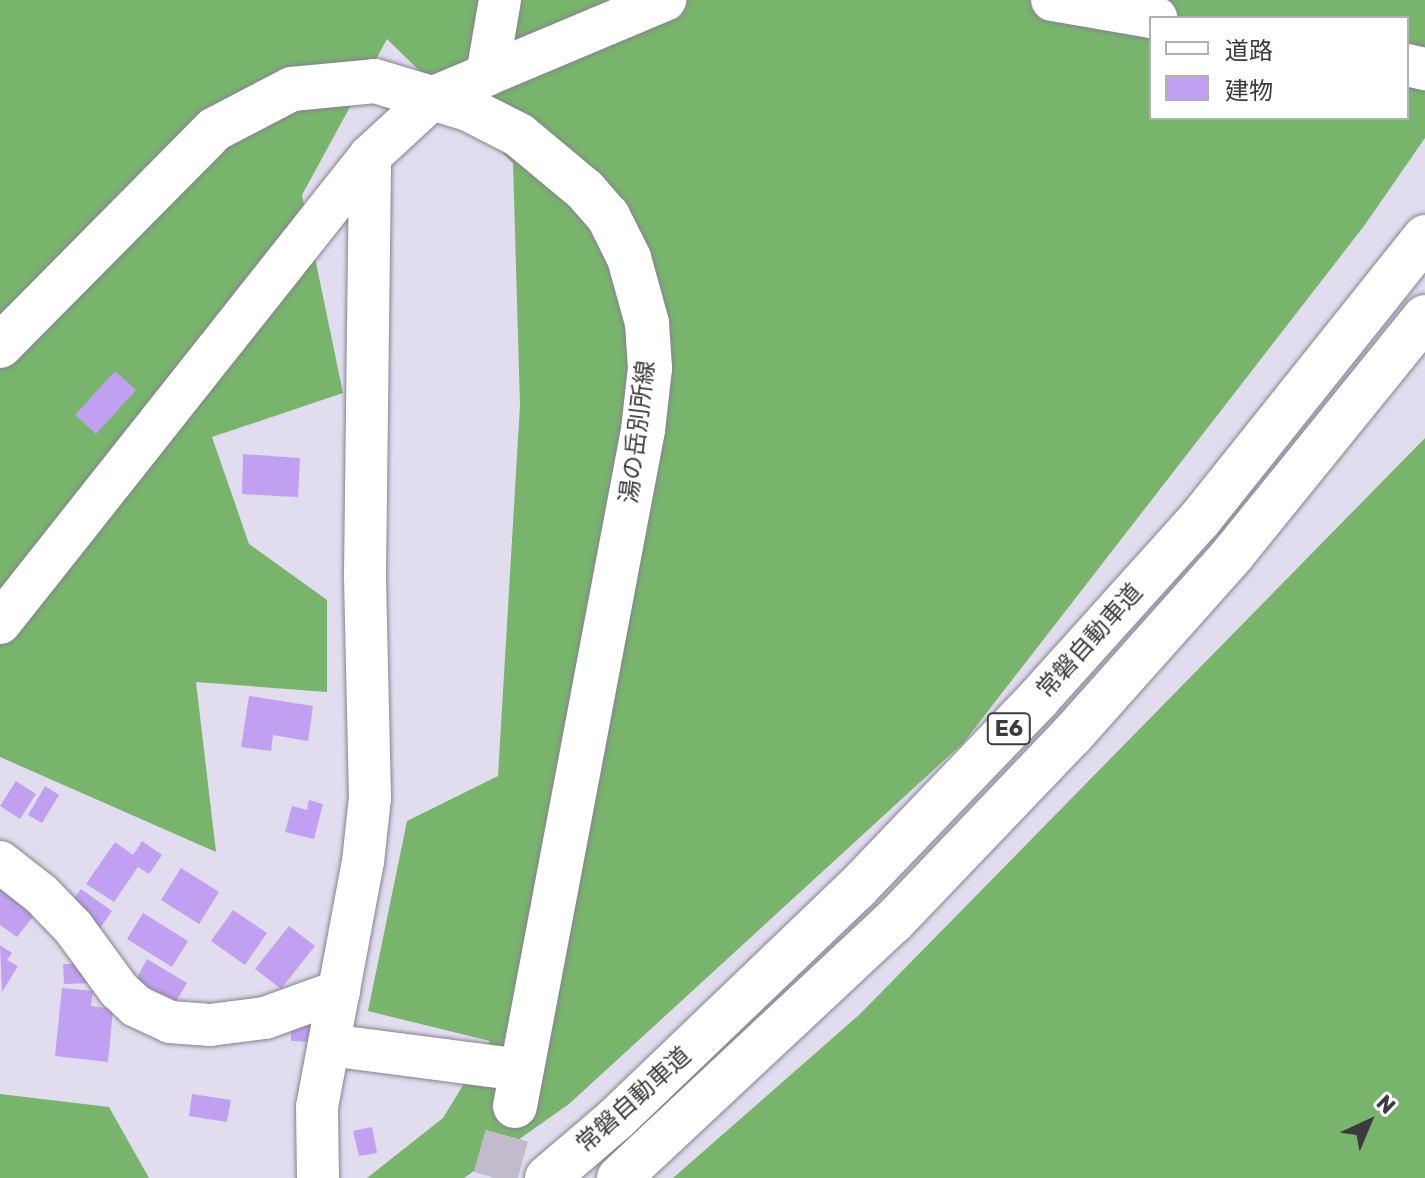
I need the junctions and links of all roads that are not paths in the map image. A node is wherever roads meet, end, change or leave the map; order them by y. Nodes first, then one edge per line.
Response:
1 (500, 0) edge
2 (665, 0) edge
3 (1052, 0) edge
4 (1149, 17) edge
5 (487, 75) junction
6 (434, 97) junction
7 (370, 156) junction
8 (1425, 237) edge
9 (1425, 317) edge
10 (0, 346) edge
11 (0, 623) edge
12 (0, 862) edge
13 (339, 991) junction
14 (329, 1045) junction
15 (518, 1088) joint
16 (318, 1178) edge
17 (547, 1178) edge
18 (619, 1178) edge

1 - 5 street
2 - 5 street
3 - 4 street
5 - 6 street
6 - 7 street
6 - 10 main road, 湯の岳別所線
6 - 15 main road, 湯の岳別所線
7 - 11 street
7 - 13 street
8 - 17 main road, 常磐自動車道 / E6
9 - 18 main road, 常磐自動車道 / E6
12 - 13 street
13 - 14 street
14 - 15 street
14 - 16 street

